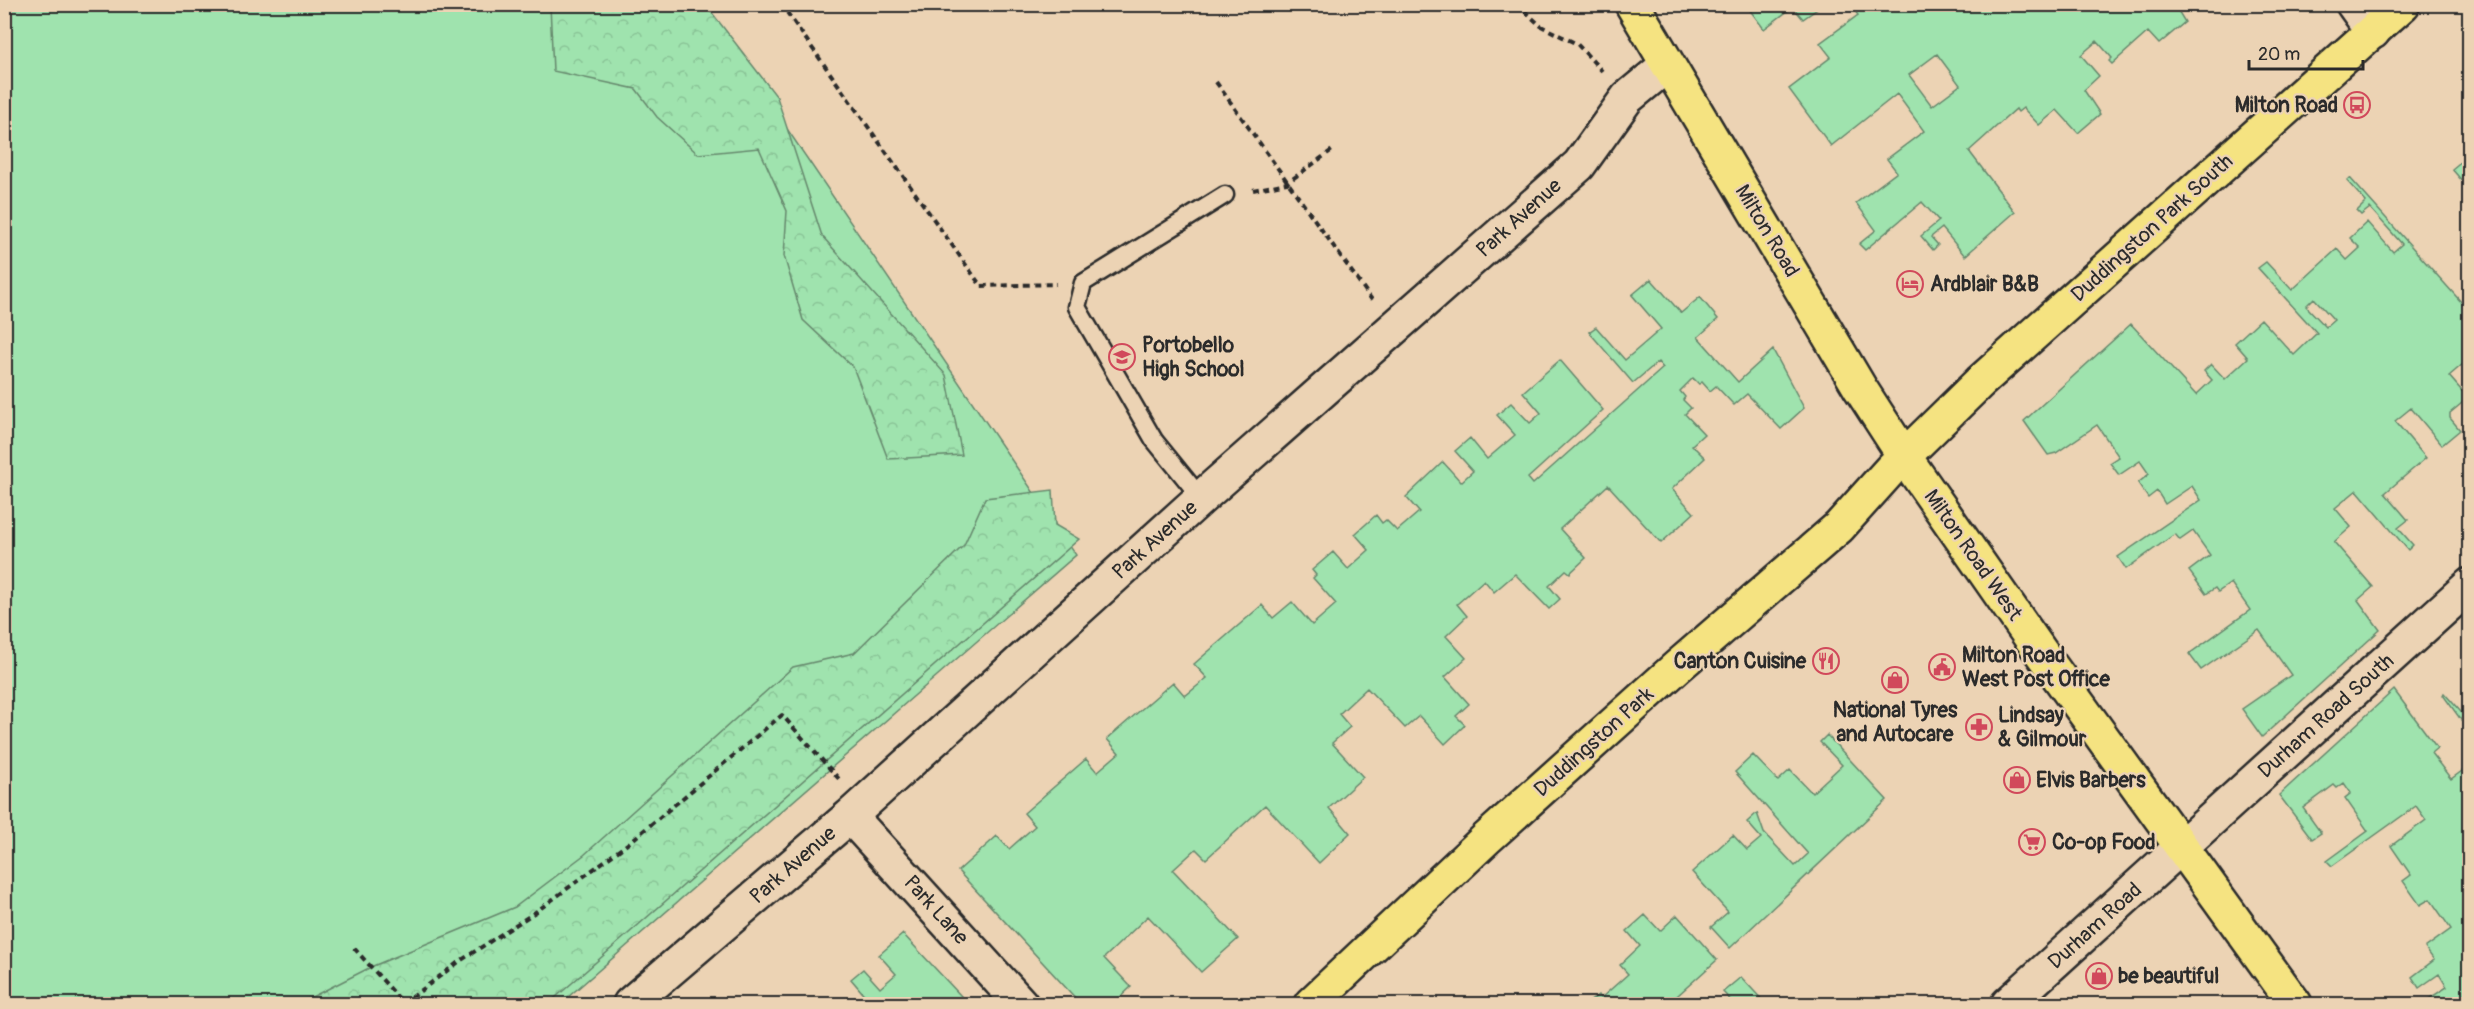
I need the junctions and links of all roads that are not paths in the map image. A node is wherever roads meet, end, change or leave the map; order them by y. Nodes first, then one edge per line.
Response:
1 (1632, 4) edge
2 (2353, 4) edge
3 (2403, 4) edge
4 (2373, 32) junction
5 (1667, 65) junction
6 (1225, 195) road end
7 (1904, 456) junction
8 (1202, 498) junction
9 (2469, 585) edge
10 (856, 810) junction
11 (2182, 847) junction
12 (630, 1005) edge
13 (1022, 1005) edge
14 (1311, 1005) edge
15 (2008, 1005) edge
16 (2295, 1005) edge

1 - 5 main road, Milton Road
2 - 4 street
3 - 4 main road, Duddingston Park South
4 - 7 main road, Duddingston Park South
5 - 7 main road, Milton Road
5 - 8 street, Park Avenue
6 - 8 lane
7 - 11 main road, Milton Road West
7 - 14 main road, Duddingston Park
8 - 10 street, Park Avenue
9 - 11 street, Durham Road South
10 - 12 street, Park Avenue
10 - 13 street, Park Lane
11 - 15 street, Durham Road
11 - 16 main road, Milton Road West

